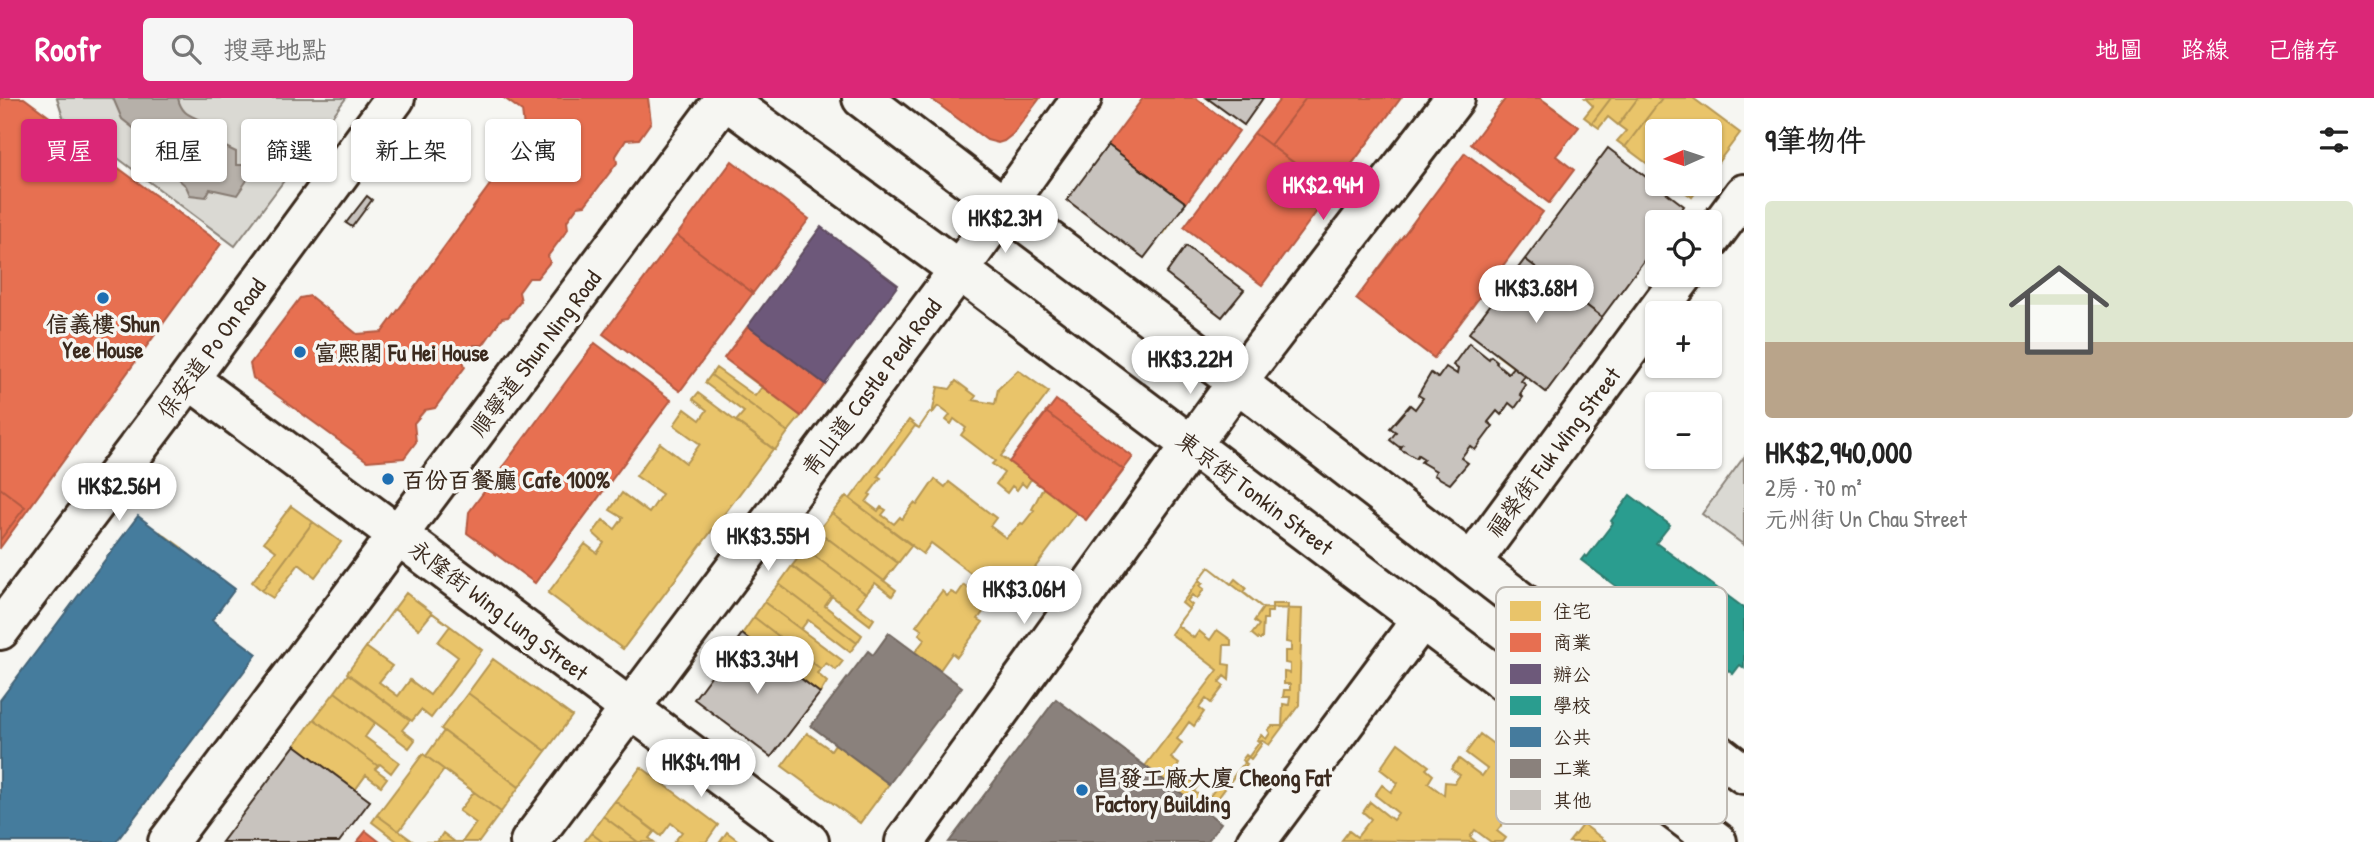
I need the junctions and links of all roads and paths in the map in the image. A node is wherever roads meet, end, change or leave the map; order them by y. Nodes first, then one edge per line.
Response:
1 (395, 98) edge
2 (724, 98) edge
3 (862, 98) edge
4 (1082, 98) edge
5 (1455, 98) edge
6 (1744, 194) edge
7 (1003, 206) junction
8 (1722, 224) edge
9 (959, 270) junction
10 (1675, 287) edge
11 (189, 379) junction
12 (1237, 382) junction
13 (1191, 445) junction
14 (400, 535) junction
15 (1471, 563) junction
16 (1502, 587) edge
17 (1422, 619) junction
18 (0, 630) edge
19 (1496, 675) edge
20 (630, 708) junction
21 (1727, 761) edge
22 (1744, 774) edge
23 (1693, 824) edge
24 (168, 842) edge
25 (530, 842) edge
26 (808, 842) edge
27 (905, 842) edge
28 (1256, 842) edge
29 (1717, 842) edge

1 - 11 main road, 保安道 Po On Road
2 - 9 main road, 東京街 Tonkin Street
2 - 14 main road, 順寧道 Shun Ning Road
3 - 7 main road
4 - 7 main road, 青山道 Castle Peak Road
5 - 12 main road
6 - 8 main road
7 - 9 main road, 青山道 Castle Peak Road
7 - 12 main road
9 - 13 main road, 東京街 Tonkin Street
9 - 20 main road, 青山道 Castle Peak Road
10 - 15 main road, 福榮街 Fuk Wing Street
11 - 14 main road, 永隆街 Wing Lung Street
11 - 18 main road, 保安道 Po On Road
12 - 13 main road
12 - 15 main road
13 - 17 main road, 東京街 Tonkin Street
13 - 27 main road
14 - 20 main road, 永隆街 Wing Lung Street
14 - 24 main road, 順寧道 Shun Ning Road
15 - 16 main road
17 - 19 main road, 東京街 Tonkin Street
17 - 28 main road
20 - 25 main road, 青山道 Castle Peak Road
20 - 26 main road, 永隆街 Wing Lung Street
21 - 22 main road
23 - 29 main road, 東京街 Tonkin Street

